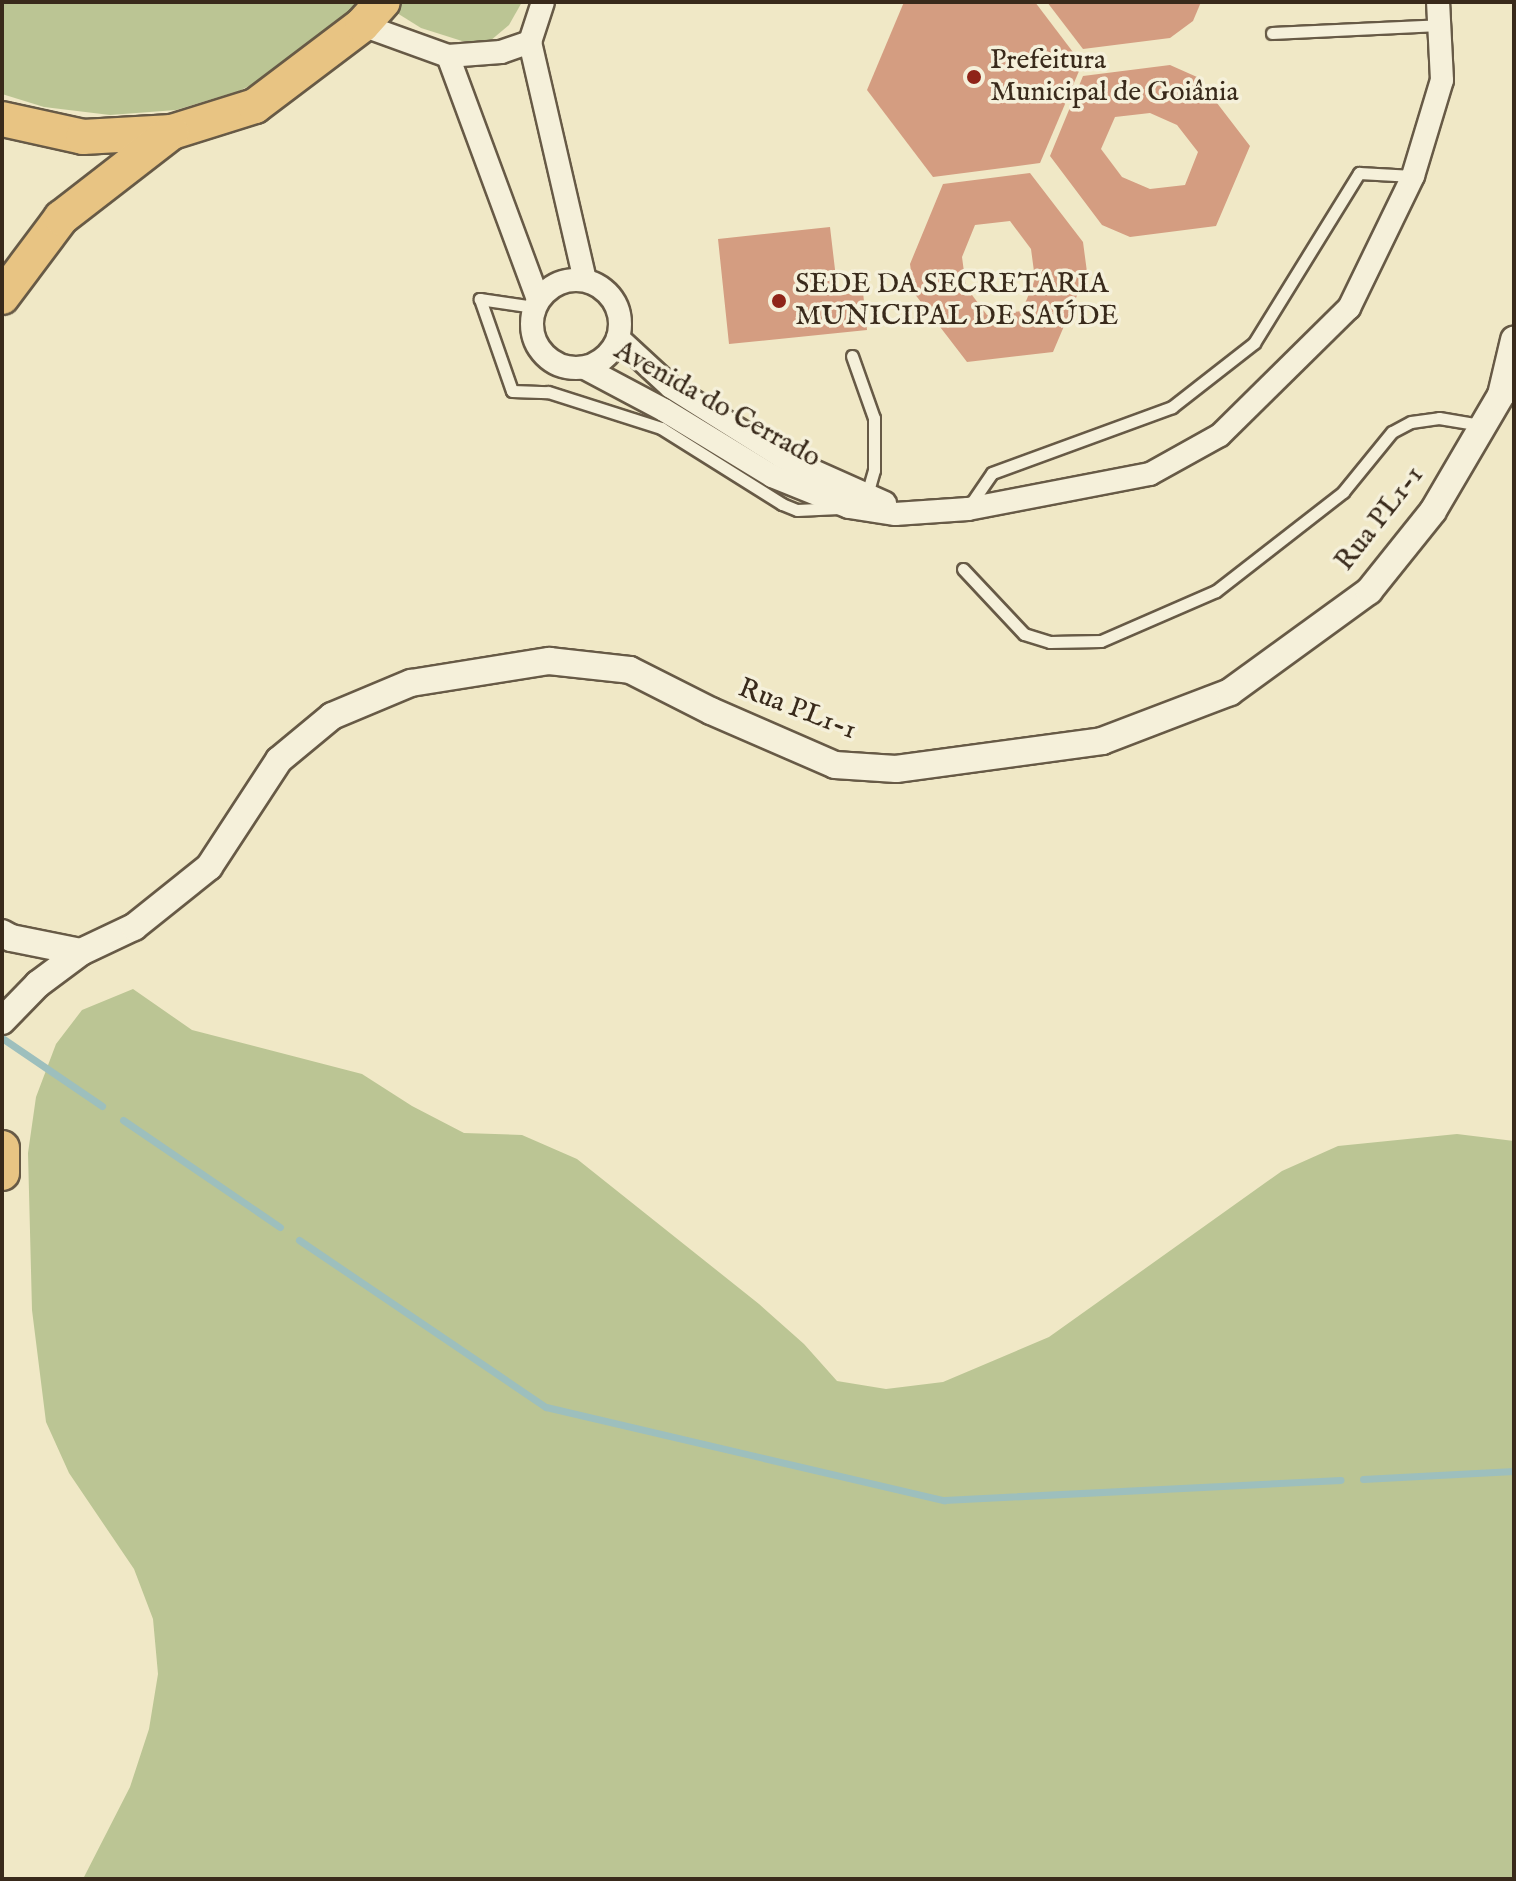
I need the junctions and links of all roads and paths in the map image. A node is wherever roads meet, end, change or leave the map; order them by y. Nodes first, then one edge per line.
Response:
1 (543, 2) edge
2 (1438, 2) edge
3 (373, 14) edge
4 (1439, 25) junction
5 (1272, 33) dead end
6 (530, 42) junction
7 (448, 56) junction
8 (2, 119) edge
9 (172, 132) junction
10 (1413, 176) junction
11 (585, 280) junction
12 (2, 297) edge
13 (536, 303) junction
14 (618, 338) junction
15 (1514, 340) edge
16 (852, 356) dead end
17 (585, 368) junction
18 (671, 387) junction
19 (663, 419) junction
20 (1483, 426) junction
21 (858, 502) junction
22 (968, 509) junction
23 (963, 569) dead end
24 (2, 933) edge
25 (81, 952) junction
26 (2, 1021) edge
27 (2, 1148) edge
28 (2, 1173) edge

1 - 6 street
2 - 4 street, Avenida do Cerrado
3 - 7 street
3 - 9 main road
4 - 5 lane
4 - 10 street, Avenida do Cerrado
6 - 7 street
6 - 11 street
7 - 13 street
8 - 9 main road
9 - 12 main road
10 - 22 lane
10 - 22 street, Avenida do Cerrado
11 - 13 street
11 - 14 street
13 - 17 street
13 - 19 lane
14 - 17 street
14 - 18 street, Avenida do Cerrado
15 - 20 street, Rua PL1-1
16 - 21 lane
17 - 19 street, Avenida do Cerrado
18 - 19 lane
18 - 21 street, Avenida do Cerrado
19 - 21 street, Avenida do Cerrado
20 - 23 lane
20 - 25 street, Rua PL1-1
21 - 22 street, Avenida do Cerrado
24 - 25 street
25 - 26 street, Rua PL1-1
27 - 28 main road

